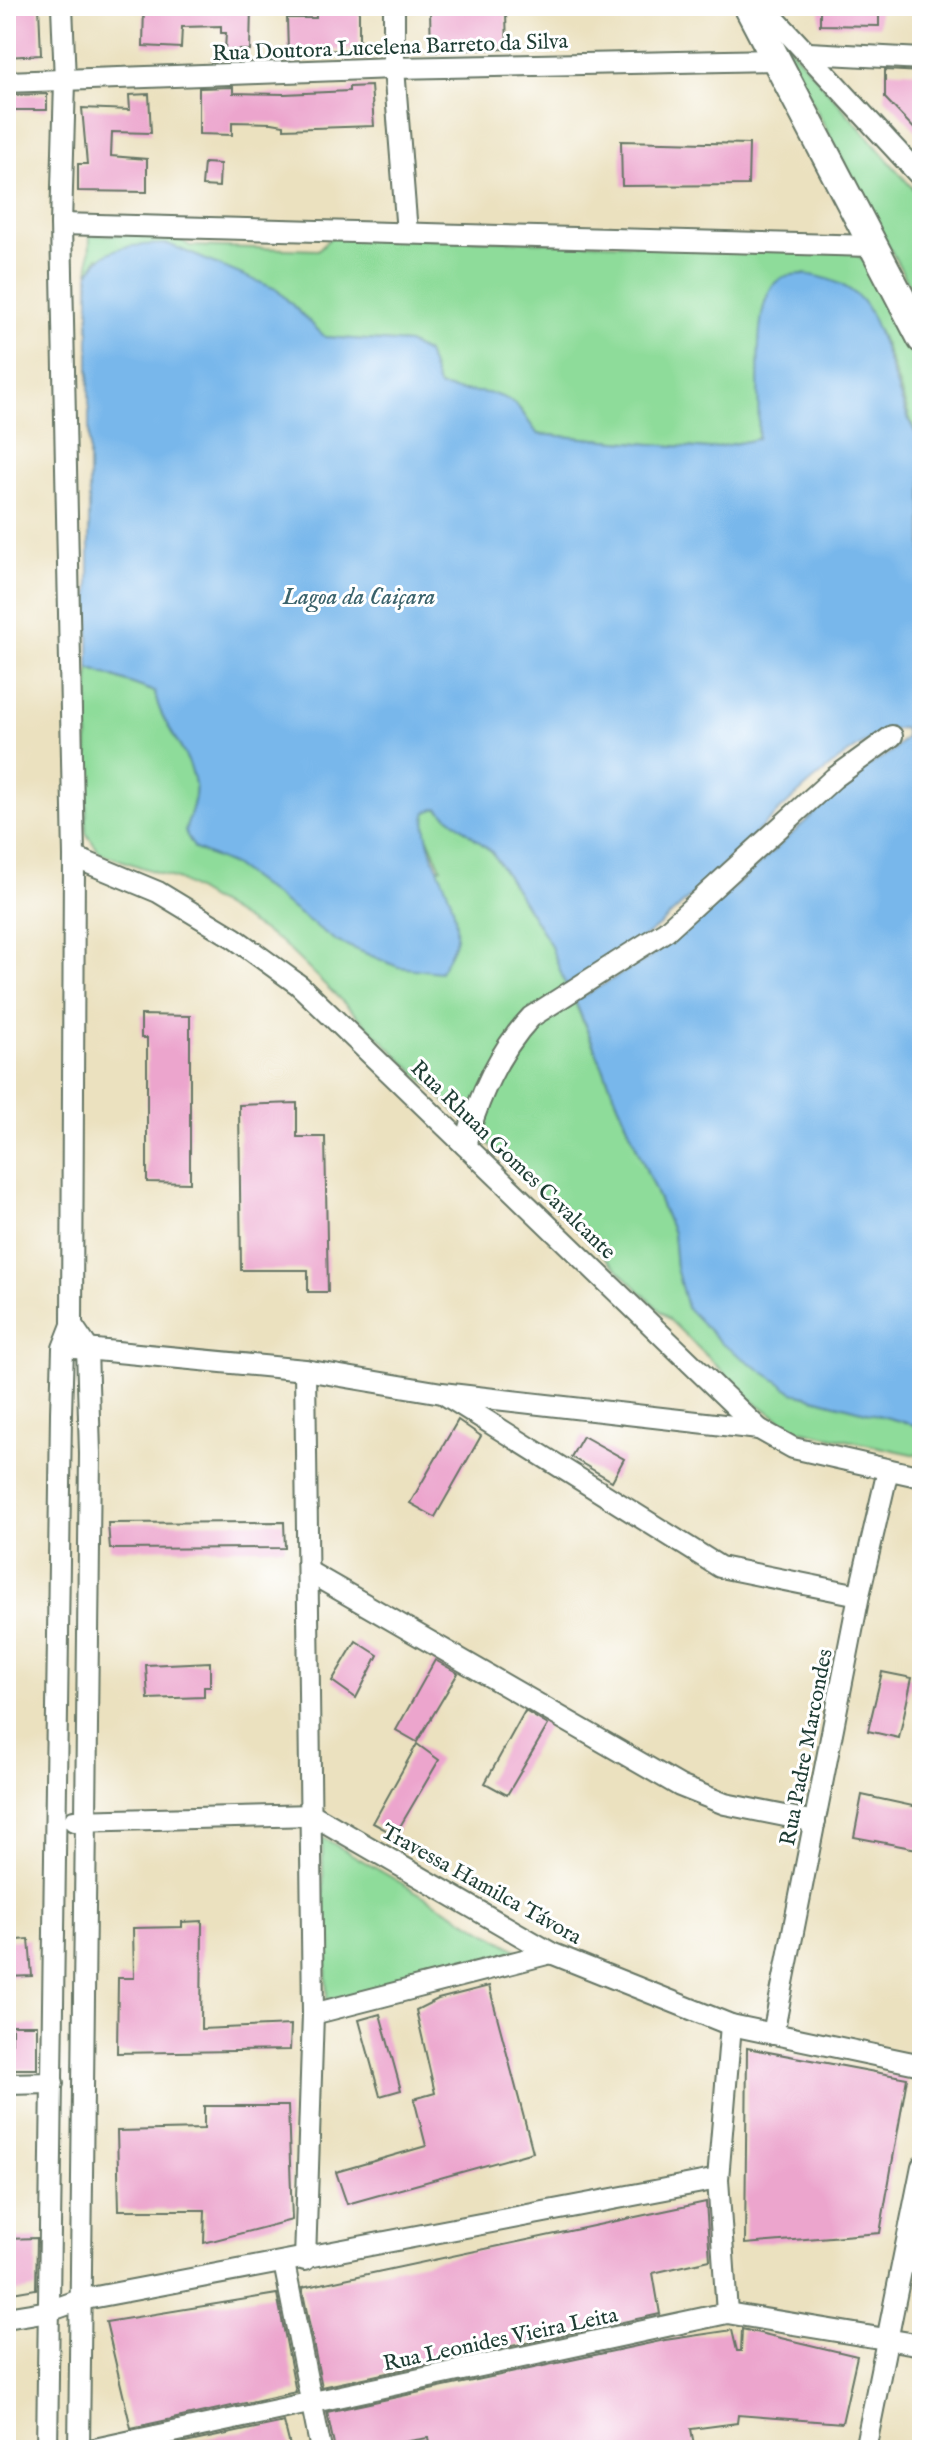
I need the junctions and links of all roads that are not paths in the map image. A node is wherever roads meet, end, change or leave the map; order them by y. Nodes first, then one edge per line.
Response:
1 (62, 6) edge
2 (394, 6) edge
3 (748, 6) edge
4 (763, 6) edge
5 (809, 53) junction
6 (922, 59) edge
7 (776, 60) junction
8 (394, 68) junction
9 (65, 81) junction
10 (6, 82) edge
11 (922, 178) edge
12 (61, 224) junction
13 (407, 233) junction
14 (871, 246) junction
15 (922, 339) edge
16 (892, 736) dead end
17 (74, 857) junction
18 (465, 1145) junction
19 (72, 1325) junction
20 (87, 1347) junction
21 (63, 1348) junction
22 (305, 1370) junction
23 (442, 1393) junction
24 (759, 1429) junction
25 (888, 1470) junction
26 (922, 1477) edge
27 (309, 1572) junction
28 (859, 1595) junction
29 (313, 1815) junction
30 (58, 1820) junction
31 (87, 1822) junction
32 (815, 1822) junction
33 (551, 1953) junction
34 (313, 2014) junction
35 (731, 2025) junction
36 (773, 2034) junction
37 (922, 2065) edge
38 (53, 2083) junction
39 (6, 2084) edge
40 (922, 2166) edge
41 (718, 2179) junction
42 (305, 2260) junction
43 (284, 2263) junction
44 (80, 2300) junction
45 (49, 2311) junction
46 (727, 2313) junction
47 (6, 2318) edge
48 (887, 2339) junction
49 (922, 2345) edge
50 (311, 2404) junction
51 (47, 2450) edge
52 (79, 2450) edge
53 (90, 2450) edge
54 (321, 2450) edge
55 (865, 2450) edge

1 - 9 street
2 - 8 street
3 - 7 street
4 - 5 street
5 - 6 street
5 - 11 street
7 - 8 street, Rua Doutora Lucelena Barreto da Silva
7 - 14 street
8 - 9 street, Rua Doutora Lucelena Barreto da Silva
8 - 13 street
9 - 10 street, Rua Doutora Lucelena Barreto da Silva
9 - 12 street
12 - 13 street
12 - 17 street
13 - 14 street
14 - 15 street
16 - 18 street
17 - 18 street, Rua Rhuan Gomes Cavalcante
17 - 19 street
18 - 24 street, Rua Rhuan Gomes Cavalcante
19 - 20 street
19 - 21 street
20 - 21 street
20 - 22 street
20 - 31 street
21 - 30 street
22 - 23 street
22 - 27 street
23 - 24 street
23 - 28 street
24 - 25 street, Rua Rhuan Gomes Cavalcante
25 - 26 street, Rua Rhuan Gomes Cavalcante
25 - 28 street, Rua Padre Marcondes
27 - 29 street
27 - 32 street
28 - 32 street, Rua Padre Marcondes
29 - 31 street
29 - 33 street, Travessa Hamilca Távora
29 - 34 street
30 - 31 street
30 - 38 street
31 - 44 street
32 - 36 street, Rua Padre Marcondes
33 - 34 street
33 - 35 street, Travessa Hamilca Távora
34 - 42 street
35 - 36 street, Travessa Hamilca Távora
35 - 41 street
36 - 37 street, Travessa Hamilca Távora
38 - 39 street
38 - 45 street
40 - 48 street
41 - 42 street
41 - 46 street
42 - 43 street
43 - 44 street
43 - 50 street
44 - 45 street
44 - 52 street
45 - 47 street
45 - 51 street
46 - 48 street, Rua Leonides Vieira Leita
46 - 50 street, Rua Leonides Vieira Leita
48 - 49 street, Rua Leonides Vieira Leita
48 - 55 street
50 - 53 street, Rua Leonides Vieira Leita
50 - 54 street

